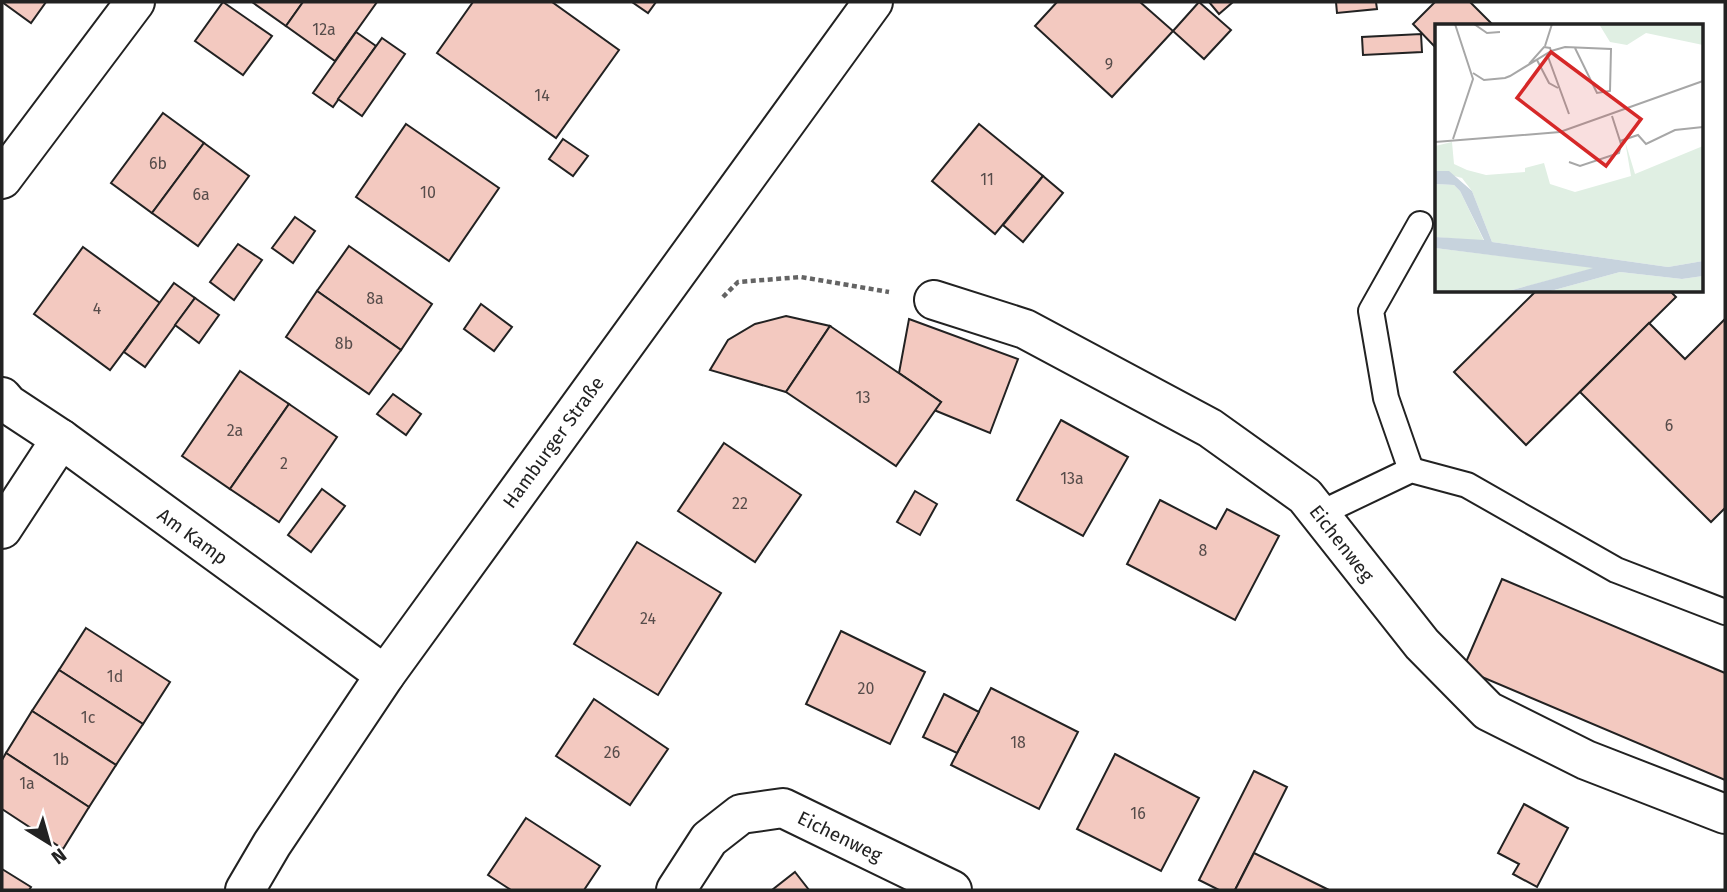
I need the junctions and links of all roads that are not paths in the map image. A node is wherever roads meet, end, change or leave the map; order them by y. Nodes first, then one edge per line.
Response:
1 (135, 2) edge
2 (873, 2) edge
3 (2, 180) edge
4 (1420, 224) dead end
5 (934, 300) road end
6 (2, 397) edge
7 (61, 439) junction
8 (1411, 470) junction
9 (1319, 514) junction
10 (2, 529) edge
11 (1724, 608) edge
12 (385, 675) junction
13 (1725, 814) edge
14 (245, 890) edge
15 (676, 890) edge
16 (952, 890) edge

1 - 3 street
2 - 12 street, Hamburger Straße
4 - 8 lane
5 - 9 street, Eichenweg
6 - 7 street, Am Kamp
7 - 10 street
7 - 12 street, Am Kamp
8 - 9 lane
8 - 11 lane
9 - 13 street, Eichenweg
12 - 14 street, Hamburger Straße
15 - 16 street, Eichenweg

